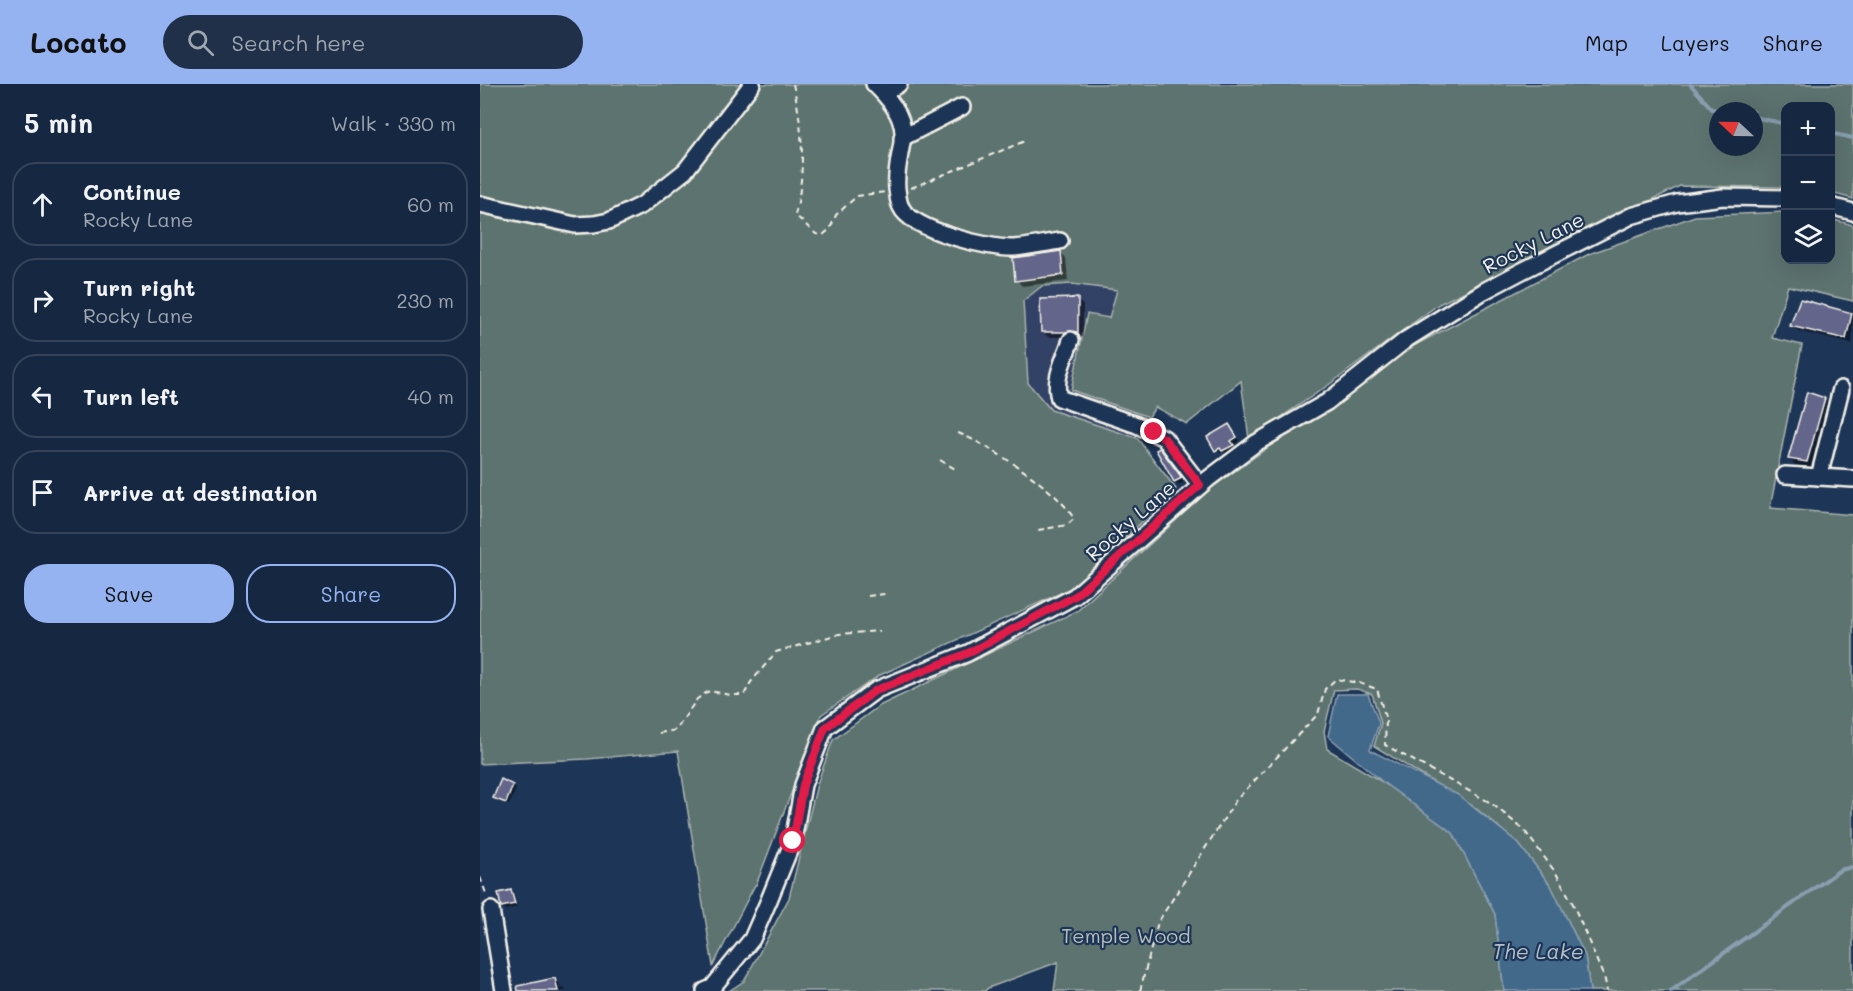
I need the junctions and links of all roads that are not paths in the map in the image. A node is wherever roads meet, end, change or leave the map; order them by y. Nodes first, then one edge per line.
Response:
1 (752, 84) edge
2 (899, 84) edge
3 (879, 88) edge
4 (962, 107) dead end
5 (902, 138) junction
6 (1781, 198) edge
7 (480, 204) edge
8 (1835, 208) edge
9 (1853, 212) edge
10 (1060, 241) dead end
11 (1071, 340) dead end
12 (1844, 396) edge
13 (1785, 475) dead end
14 (1819, 477) junction
15 (1853, 479) edge
16 (1200, 485) junction
17 (491, 910) road end
18 (504, 991) edge
19 (705, 991) edge

1 - 7 street
2 - 3 street
3 - 5 street
4 - 5 street
5 - 10 street
6 - 16 street, Rocky Lane
8 - 9 street
11 - 16 street
12 - 14 street
13 - 14 street
14 - 15 street
16 - 19 street, Rocky Lane
17 - 18 street

